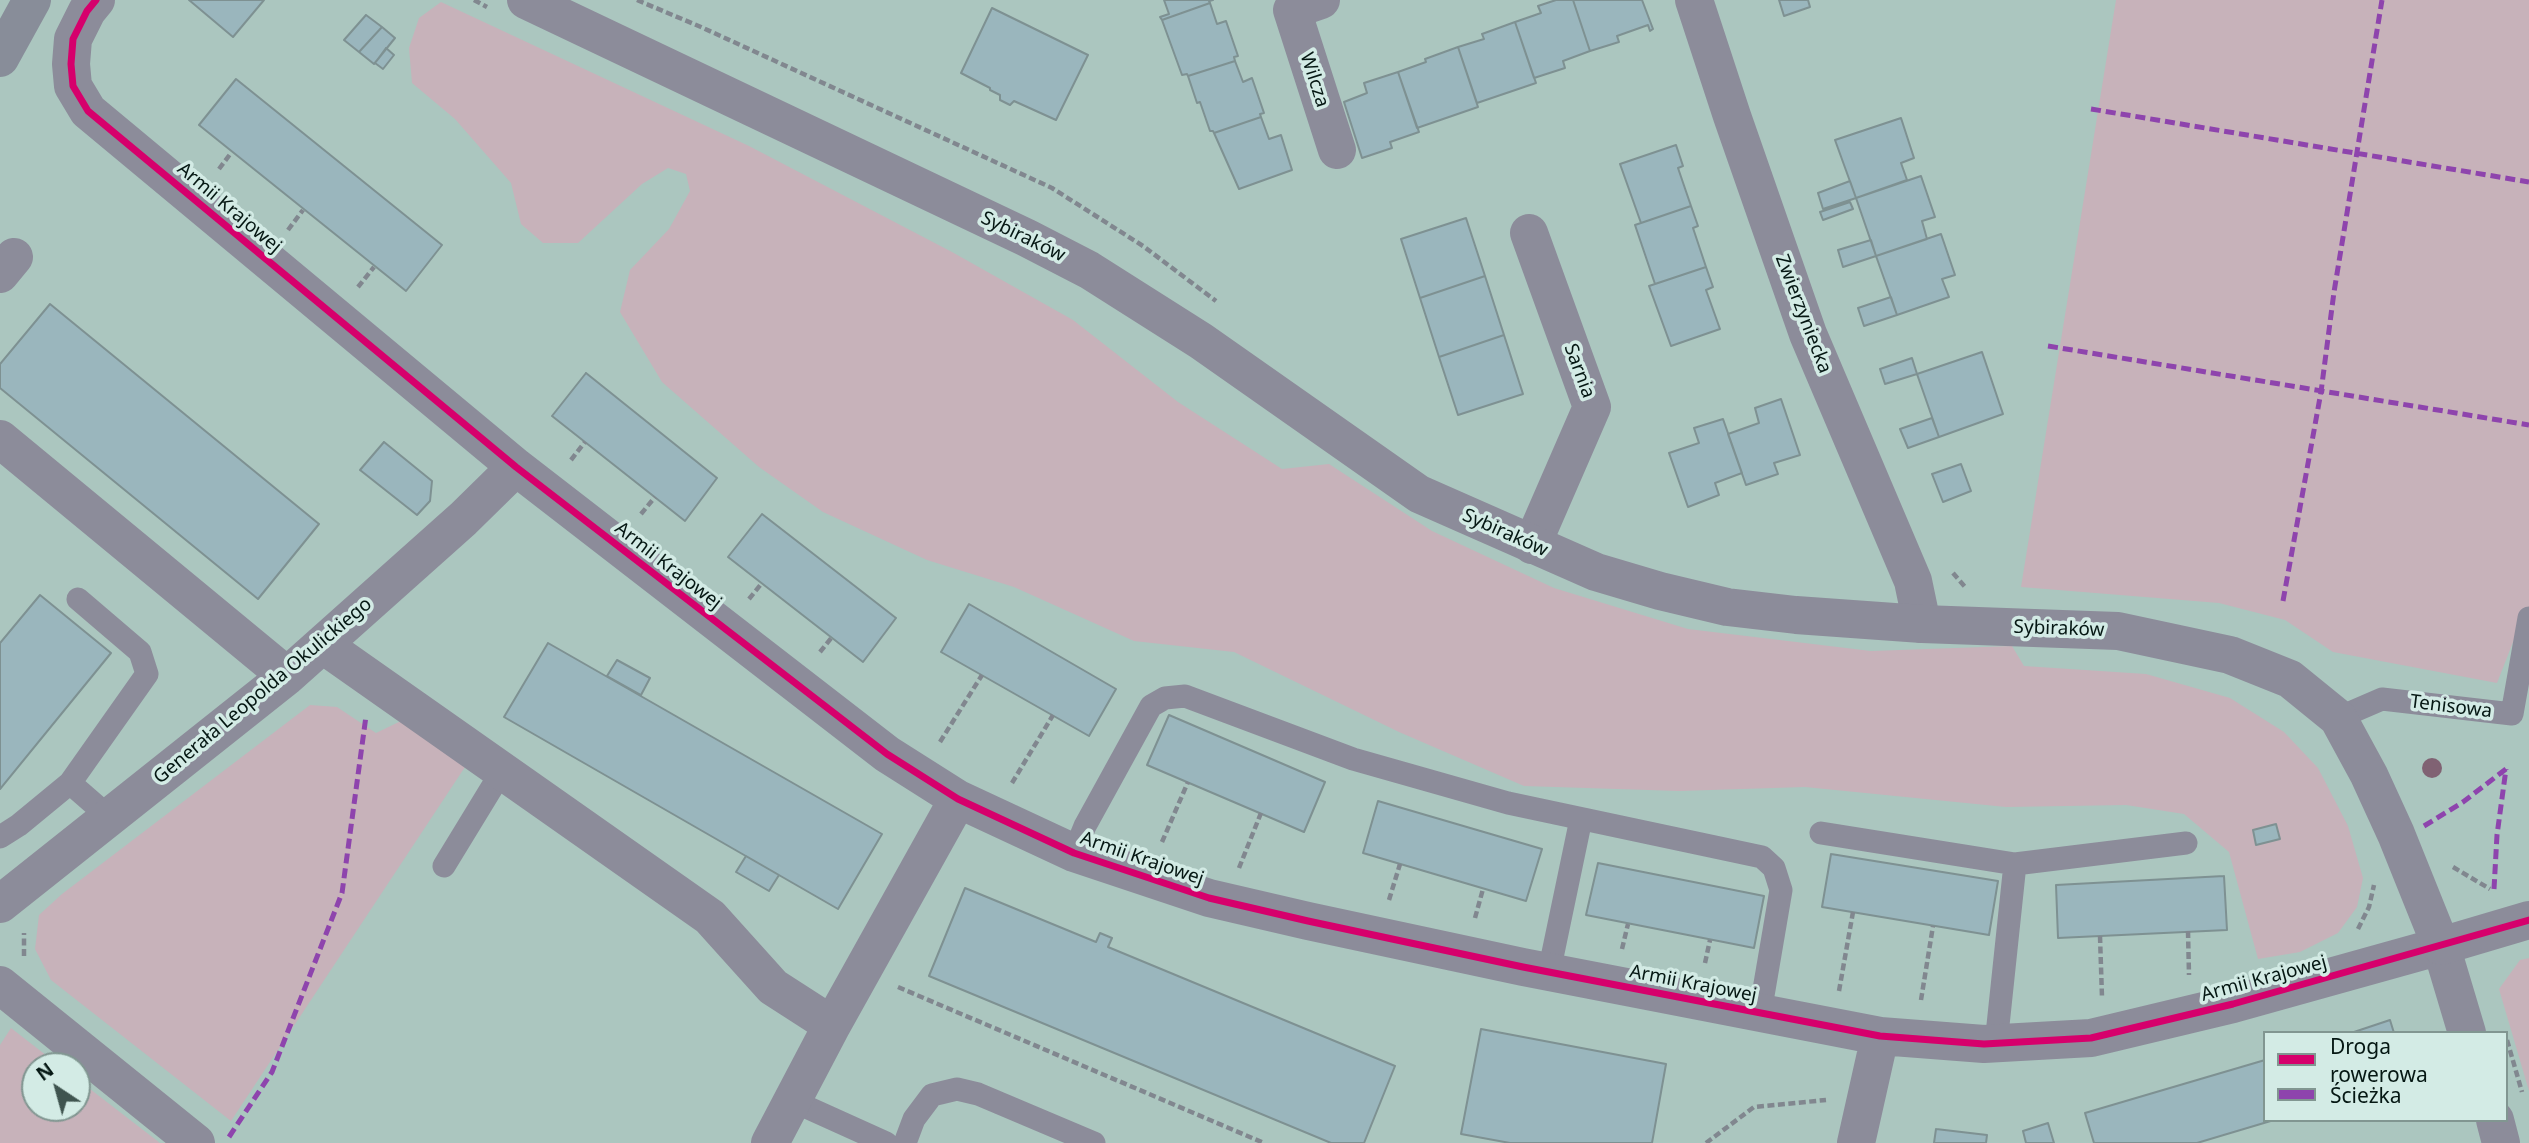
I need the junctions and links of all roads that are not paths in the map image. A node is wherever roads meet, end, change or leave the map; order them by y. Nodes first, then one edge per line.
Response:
1 (32, 0) edge
2 (96, 0) edge
3 (526, 0) edge
4 (1694, 0) edge
5 (1300, 3) edge
6 (0, 58) edge
7 (1337, 150) dead end
8 (1529, 233) dead end
9 (0, 439) edge
10 (516, 467) junction
11 (1532, 545) junction
12 (78, 599) dead end
13 (2529, 618) edge
14 (1922, 624) junction
15 (323, 645) junction
16 (287, 676) junction
17 (2338, 718) junction
18 (502, 771) junction
19 (70, 783) junction
20 (958, 799) junction
21 (109, 817) junction
22 (1581, 819) junction
23 (1821, 833) dead end
24 (0, 837) edge
25 (2186, 844) dead end
26 (1074, 853) junction
27 (2015, 864) junction
28 (444, 866) dead end
29 (12, 917) edge
30 (2529, 920) edge
31 (2441, 946) junction
32 (1549, 972) junction
33 (14, 976) edge
34 (1760, 1013) junction
35 (832, 1025) junction
36 (2466, 1031) edge
37 (1880, 1036) junction
38 (1996, 1044) junction
39 (793, 1101) junction
40 (2507, 1122) edge
41 (196, 1143) edge
42 (770, 1143) edge
43 (887, 1143) edge
44 (905, 1143) edge
45 (1094, 1143) edge
46 (1856, 1143) edge
47 (2501, 1143) edge

1 - 6 main road
2 - 10 street, Armii Krajowej
3 - 11 street, Sybiraków
4 - 14 street, Zwierzyniecka
5 - 7 street, Wilcza
8 - 11 street, Sarnia
9 - 16 street
10 - 15 street, Generała Leopolda Okulickiego
10 - 20 street, Armii Krajowej
11 - 14 street, Sybiraków
12 - 19 lane
13 - 17 lane, Tenisowa
14 - 17 street, Sybiraków
15 - 16 street, Generała Leopolda Okulickiego
15 - 18 street
16 - 21 street, Generała Leopolda Okulickiego
17 - 31 street, Sybiraków
18 - 28 lane
18 - 35 street
19 - 21 lane
19 - 24 lane
20 - 26 street, Armii Krajowej
20 - 35 street
21 - 29 street, Generała Leopolda Okulickiego
22 - 26 lane
22 - 32 lane
22 - 34 lane
23 - 27 lane
25 - 27 lane
26 - 32 street, Armii Krajowej
27 - 38 lane
30 - 31 street, Armii Krajowej
31 - 36 street, Sybiraków
31 - 38 street, Armii Krajowej
32 - 34 street, Armii Krajowej
33 - 41 street
34 - 37 street, Armii Krajowej
35 - 39 street
37 - 38 street, Armii Krajowej
37 - 46 street
39 - 42 street
39 - 43 lane
40 - 47 street
44 - 45 lane

